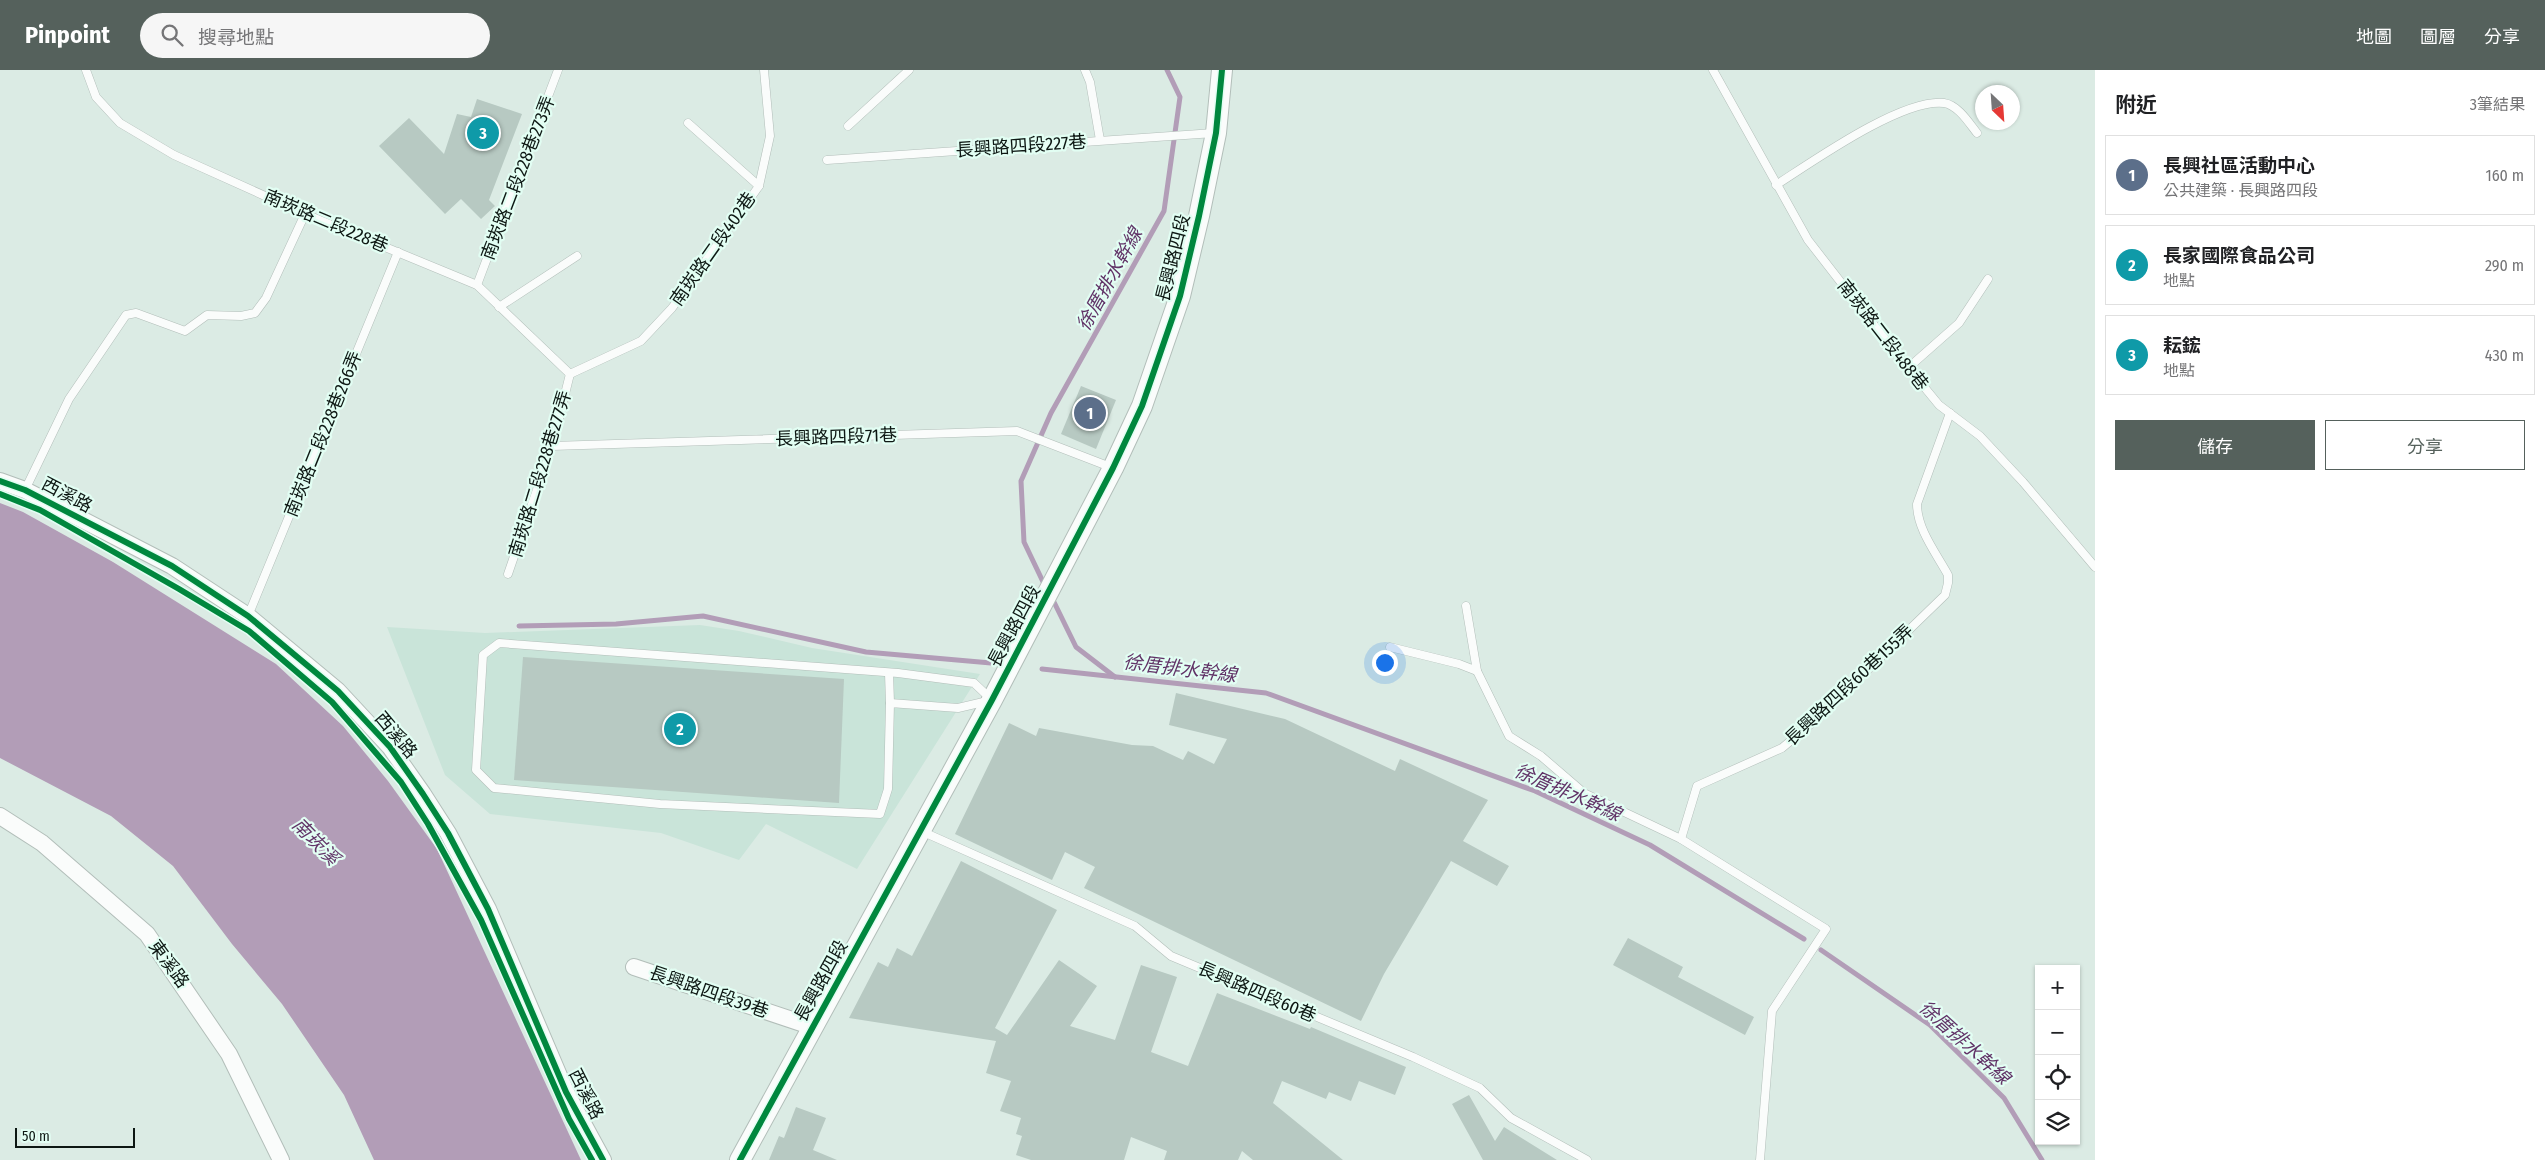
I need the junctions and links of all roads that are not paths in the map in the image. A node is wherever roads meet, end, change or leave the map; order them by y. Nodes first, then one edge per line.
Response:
1 (86, 70) edge
2 (558, 70) edge
3 (764, 70) edge
4 (909, 70) edge
5 (1085, 70) edge
6 (1222, 70) edge
7 (1713, 70) edge
8 (688, 124) dead end
9 (848, 126) dead end
10 (1216, 133) junction
11 (1977, 133) dead end
12 (1100, 140) junction
13 (827, 160) dead end
14 (1776, 185) junction
15 (759, 186) junction
16 (306, 214) junction
17 (398, 252) junction
18 (577, 256) dead end
19 (1988, 279) dead end
20 (477, 285) junction
21 (499, 307) junction
22 (1908, 368) junction
23 (570, 374) junction
24 (1950, 413) junction
25 (552, 446) junction
26 (1113, 468) junction
27 (0, 480) edge
28 (25, 490) junction
29 (2095, 567) edge
30 (508, 574) dead end
31 (1466, 606) dead end
32 (248, 616) junction
33 (1390, 647) dead end
34 (889, 672) junction
35 (1477, 672) junction
36 (992, 700) junction
37 (890, 703) junction
38 (0, 816) edge
39 (921, 831) junction
40 (1682, 838) junction
41 (634, 967) dead end
42 (813, 1027) junction
43 (281, 1160) edge
44 (603, 1160) edge
45 (740, 1160) edge
46 (1587, 1160) edge
47 (1760, 1160) edge

1 - 16 lane, 南崁路二段228巷
2 - 20 lane, 南崁路二段228巷273弄
3 - 15 lane, 南崁路二段402巷
4 - 9 lane
5 - 12 lane
6 - 10 street, 長興路四段
7 - 14 lane, 南崁路二段488巷
8 - 15 lane
10 - 12 lane, 長興路四段227巷
10 - 26 street, 長興路四段
11 - 14 lane
12 - 13 lane, 長興路四段227巷
14 - 22 lane, 南崁路二段488巷
15 - 23 lane, 南崁路二段402巷
16 - 17 lane, 南崁路二段228巷
16 - 28 lane
17 - 20 lane, 南崁路二段228巷
17 - 32 lane, 南崁路二段228巷266弄
18 - 21 lane
19 - 22 lane
20 - 21 lane, 南崁路二段228巷
21 - 23 lane, 南崁路二段228巷
22 - 24 lane, 南崁路二段488巷
23 - 25 lane, 南崁路二段228巷277弄
24 - 29 lane, 南崁路二段488巷
24 - 40 lane, 長興路四段60巷155弄
25 - 26 lane, 長興路四段71巷
25 - 30 lane, 南崁路二段228巷277弄
26 - 36 street, 長興路四段
27 - 28 street, 西溪路
28 - 32 street, 西溪路
31 - 35 lane
32 - 44 street, 西溪路
33 - 35 lane
34 - 36 lane
34 - 37 lane
34 - 37 lane
35 - 40 lane
36 - 37 lane
36 - 39 street, 長興路四段
38 - 43 street, 東溪路
39 - 42 street, 長興路四段
39 - 46 lane, 長興路四段60巷
40 - 47 lane
41 - 42 street, 長興路四段39巷
42 - 45 street, 長興路四段

